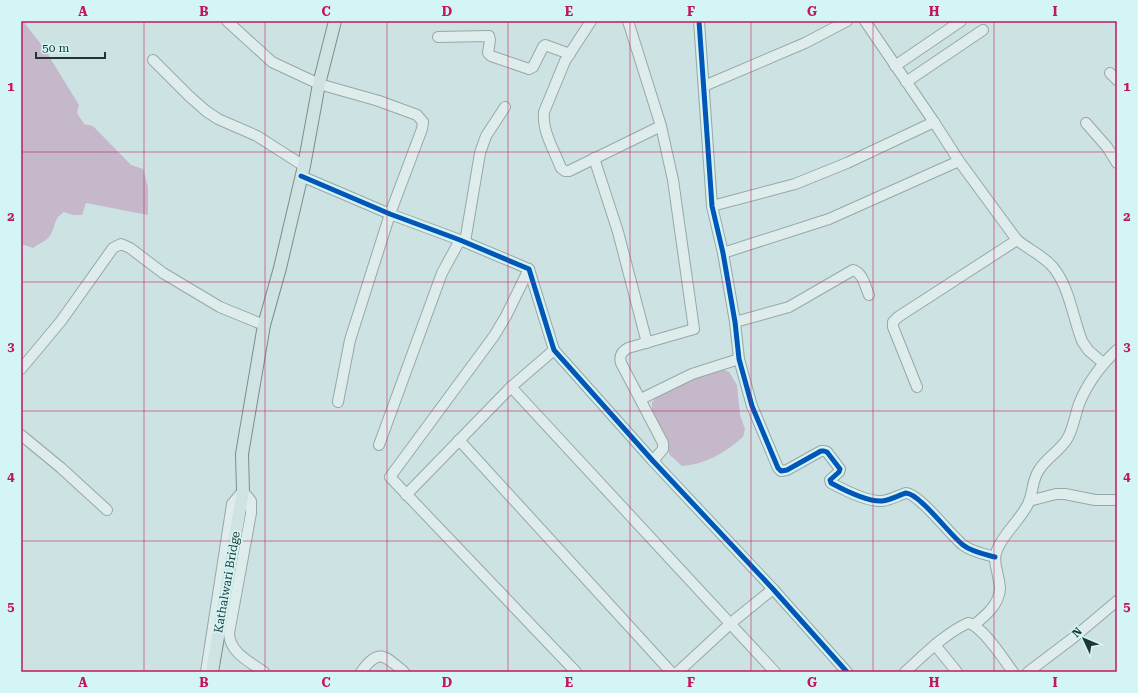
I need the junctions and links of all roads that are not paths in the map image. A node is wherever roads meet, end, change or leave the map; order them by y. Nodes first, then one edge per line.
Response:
1 (227, 21) edge
2 (335, 21) edge
3 (591, 21) edge
4 (628, 21) edge
5 (699, 21) edge
6 (847, 21) edge
7 (961, 21) edge
8 (869, 22) edge
9 (983, 30) dead end
10 (438, 37) dead end
11 (570, 54) junction
12 (153, 60) dead end
13 (896, 66) junction
14 (906, 82) junction
15 (319, 84) junction
16 (704, 86) junction
17 (505, 107) dead end
18 (934, 122) junction
19 (1086, 123) dead end
20 (661, 126) junction
21 (594, 158) junction
22 (959, 161) junction
23 (1117, 163) edge
24 (303, 171) junction
25 (712, 206) junction
26 (390, 214) junction
27 (1017, 240) junction
28 (462, 241) junction
29 (723, 252) junction
30 (530, 269) junction
31 (869, 295) dead end
32 (735, 322) junction
33 (264, 325) junction
34 (647, 343) junction
35 (554, 350) junction
36 (1117, 350) edge
37 (739, 359) junction
38 (1103, 363) junction
39 (21, 369) edge
40 (511, 387) junction
41 (917, 388) dead end
42 (641, 399) junction
43 (338, 402) dead end
44 (21, 435) edge
45 (459, 440) junction
46 (379, 445) dead end
47 (652, 461) junction
48 (243, 491) junction
49 (406, 495) junction
50 (1117, 500) edge
51 (1029, 502) junction
52 (107, 510) dead end
53 (995, 557) junction
54 (773, 589) junction
55 (1117, 601) edge
56 (731, 623) junction
57 (974, 625) junction
58 (936, 644) junction
59 (206, 672) edge
60 (212, 672) edge
61 (264, 672) edge
62 (361, 672) edge
63 (404, 672) edge
64 (576, 672) edge
65 (672, 672) edge
66 (678, 672) edge
67 (774, 672) edge
68 (847, 672) edge
69 (905, 672) edge
70 (957, 672) edge
71 (1013, 672) edge
72 (1028, 672) edge

1 - 15 street
2 - 15 main road, Kathalwari Bridge
3 - 11 street
4 - 20 street
5 - 16 street
6 - 16 street
7 - 13 street
8 - 13 street
9 - 14 street
10 - 11 street
11 - 21 street
12 - 24 street
13 - 14 street
14 - 18 street
15 - 24 main road, Kathalwari Bridge
15 - 26 street
16 - 25 street
17 - 28 street
18 - 22 street
18 - 25 street
19 - 23 street
20 - 21 street
20 - 34 street
21 - 34 street
22 - 27 street
22 - 29 street
24 - 26 street
24 - 33 main road, Kathalwari Bridge
25 - 29 street
26 - 28 street
26 - 43 street
27 - 38 street
27 - 41 street
28 - 30 street
28 - 46 street
29 - 32 street
30 - 35 street
30 - 49 street
31 - 32 street
32 - 37 street
33 - 39 street
33 - 48 main road, Kathalwari Bridge
34 - 42 street
35 - 40 street
35 - 47 street
36 - 38 street
37 - 42 street
37 - 53 street
38 - 51 street
40 - 45 street
40 - 56 street
42 - 47 street
44 - 52 street
45 - 49 street
45 - 65 street
47 - 54 street
48 - 59 street
48 - 60 main road, Kathalwari Bridge
48 - 61 street
49 - 64 street
50 - 51 street
51 - 53 street
53 - 57 street
54 - 56 street
54 - 68 street
55 - 72 street
56 - 66 street
56 - 67 street
57 - 58 street
57 - 71 street
58 - 69 street
58 - 70 street
62 - 63 street

